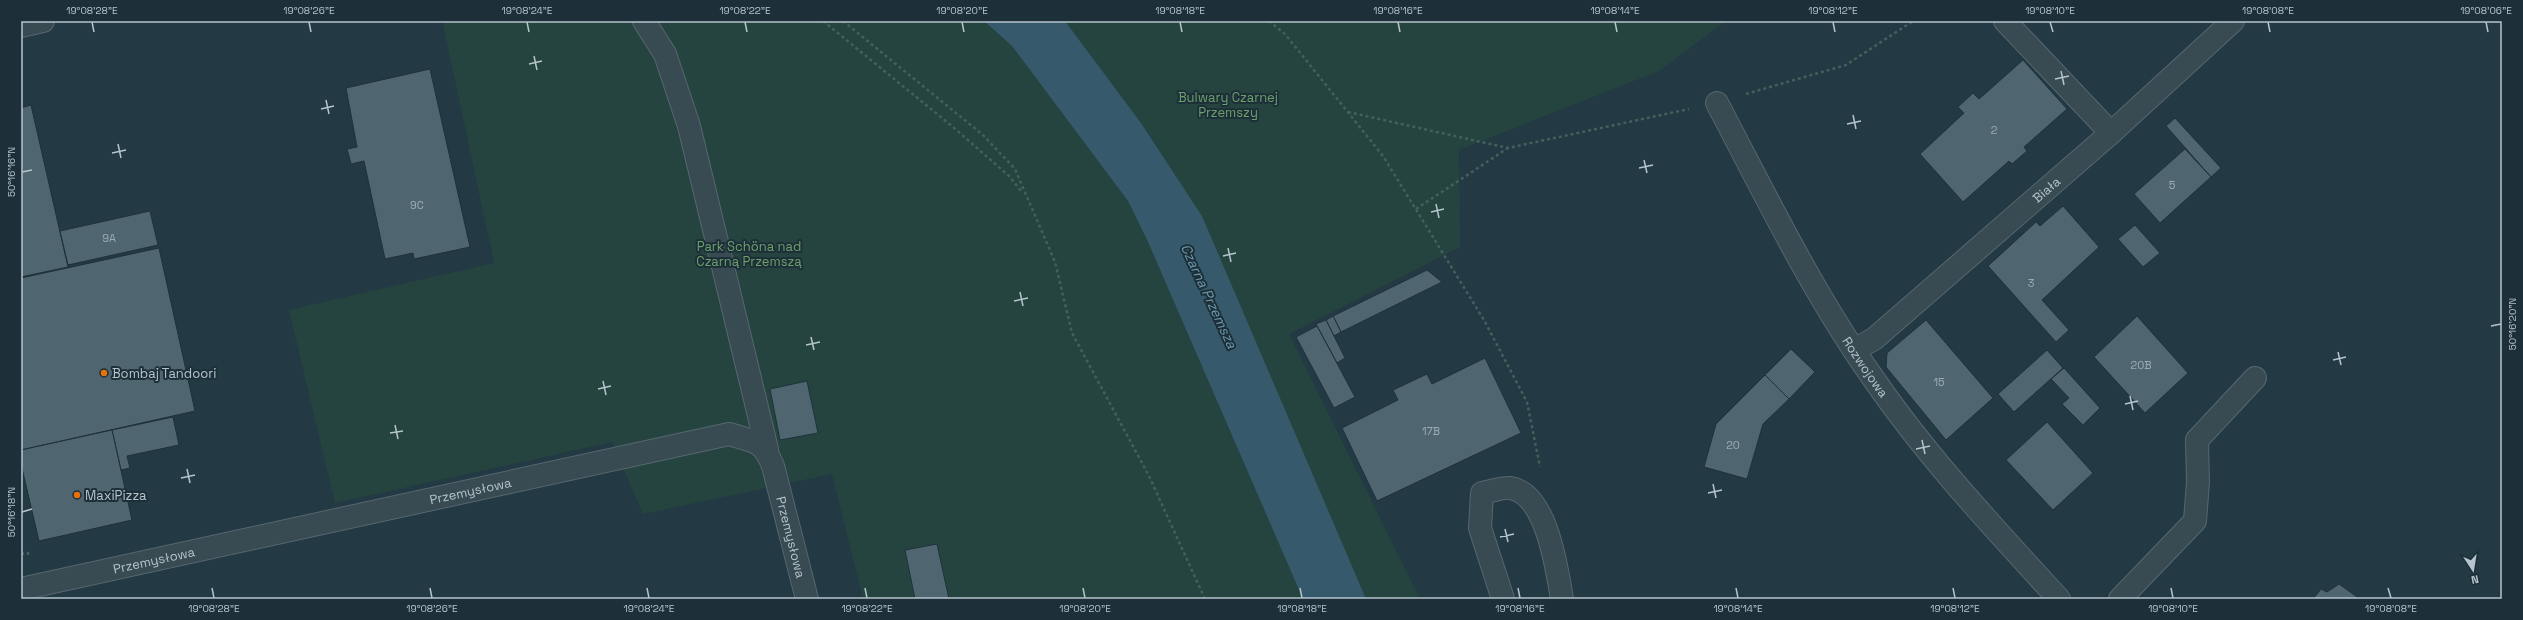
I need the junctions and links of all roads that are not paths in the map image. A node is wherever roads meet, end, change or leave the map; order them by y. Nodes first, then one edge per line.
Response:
1 (43, 21) edge
2 (644, 21) edge
3 (2005, 21) edge
4 (2233, 21) edge
5 (21, 26) edge
6 (1717, 103) road end
7 (2111, 133) junction
8 (1854, 350) junction
9 (2255, 378) dead end
10 (767, 450) junction
11 (21, 589) edge
12 (807, 599) edge
13 (1503, 599) edge
14 (1562, 599) edge
15 (2059, 599) edge
16 (2120, 599) edge

1 - 5 street
2 - 10 street
3 - 7 street
4 - 7 street, Biała
6 - 8 street, Rozwojowa
7 - 8 street, Biała
8 - 15 street, Rozwojowa
9 - 16 street
10 - 11 street, Przemysłowa
10 - 12 street, Przemysłowa
13 - 14 street

